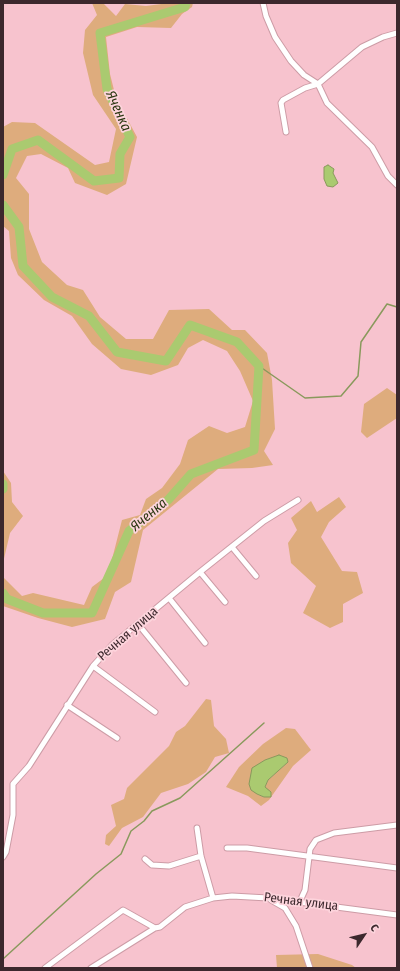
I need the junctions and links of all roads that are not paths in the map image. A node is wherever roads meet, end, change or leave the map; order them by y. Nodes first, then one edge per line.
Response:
1 (263, 3) edge
2 (397, 33) edge
3 (318, 84) junction
4 (286, 132) dead end
5 (397, 185) edge
6 (298, 500) dead end
7 (232, 547) junction
8 (200, 572) junction
9 (256, 576) dead end
10 (169, 598) junction
11 (225, 602) dead end
12 (138, 624) junction
13 (205, 643) dead end
14 (92, 666) junction
15 (186, 683) dead end
16 (67, 705) junction
17 (155, 712) dead end
18 (117, 738) dead end
19 (397, 825) edge
20 (197, 828) dead end
21 (227, 848) dead end
22 (201, 856) junction
23 (3, 857) edge
24 (309, 857) junction
25 (145, 859) dead end
26 (397, 868) edge
27 (213, 898) junction
28 (268, 898) junction
29 (300, 901) junction
30 (397, 915) edge
31 (155, 928) junction
32 (45, 968) edge
33 (91, 968) edge
34 (310, 968) edge

1 - 3 street
2 - 3 street
3 - 4 street
3 - 5 street
6 - 7 street, Речная улица
7 - 8 street, Речная улица
7 - 9 street
8 - 10 street, Речная улица
8 - 11 street
10 - 12 street, Речная улица
10 - 13 street
12 - 14 street, Речная улица
12 - 15 street
14 - 16 street, Речная улица
14 - 17 street
16 - 18 street
16 - 23 street, Речная улица
19 - 24 street
20 - 22 street
21 - 24 street
22 - 25 street
22 - 27 street
24 - 26 street
24 - 29 street
27 - 28 street, Речная улица
27 - 31 street, Речная улица
28 - 29 street, Речная улица
28 - 34 street
29 - 30 street, Речная улица
31 - 32 street
31 - 33 street, Речная улица

